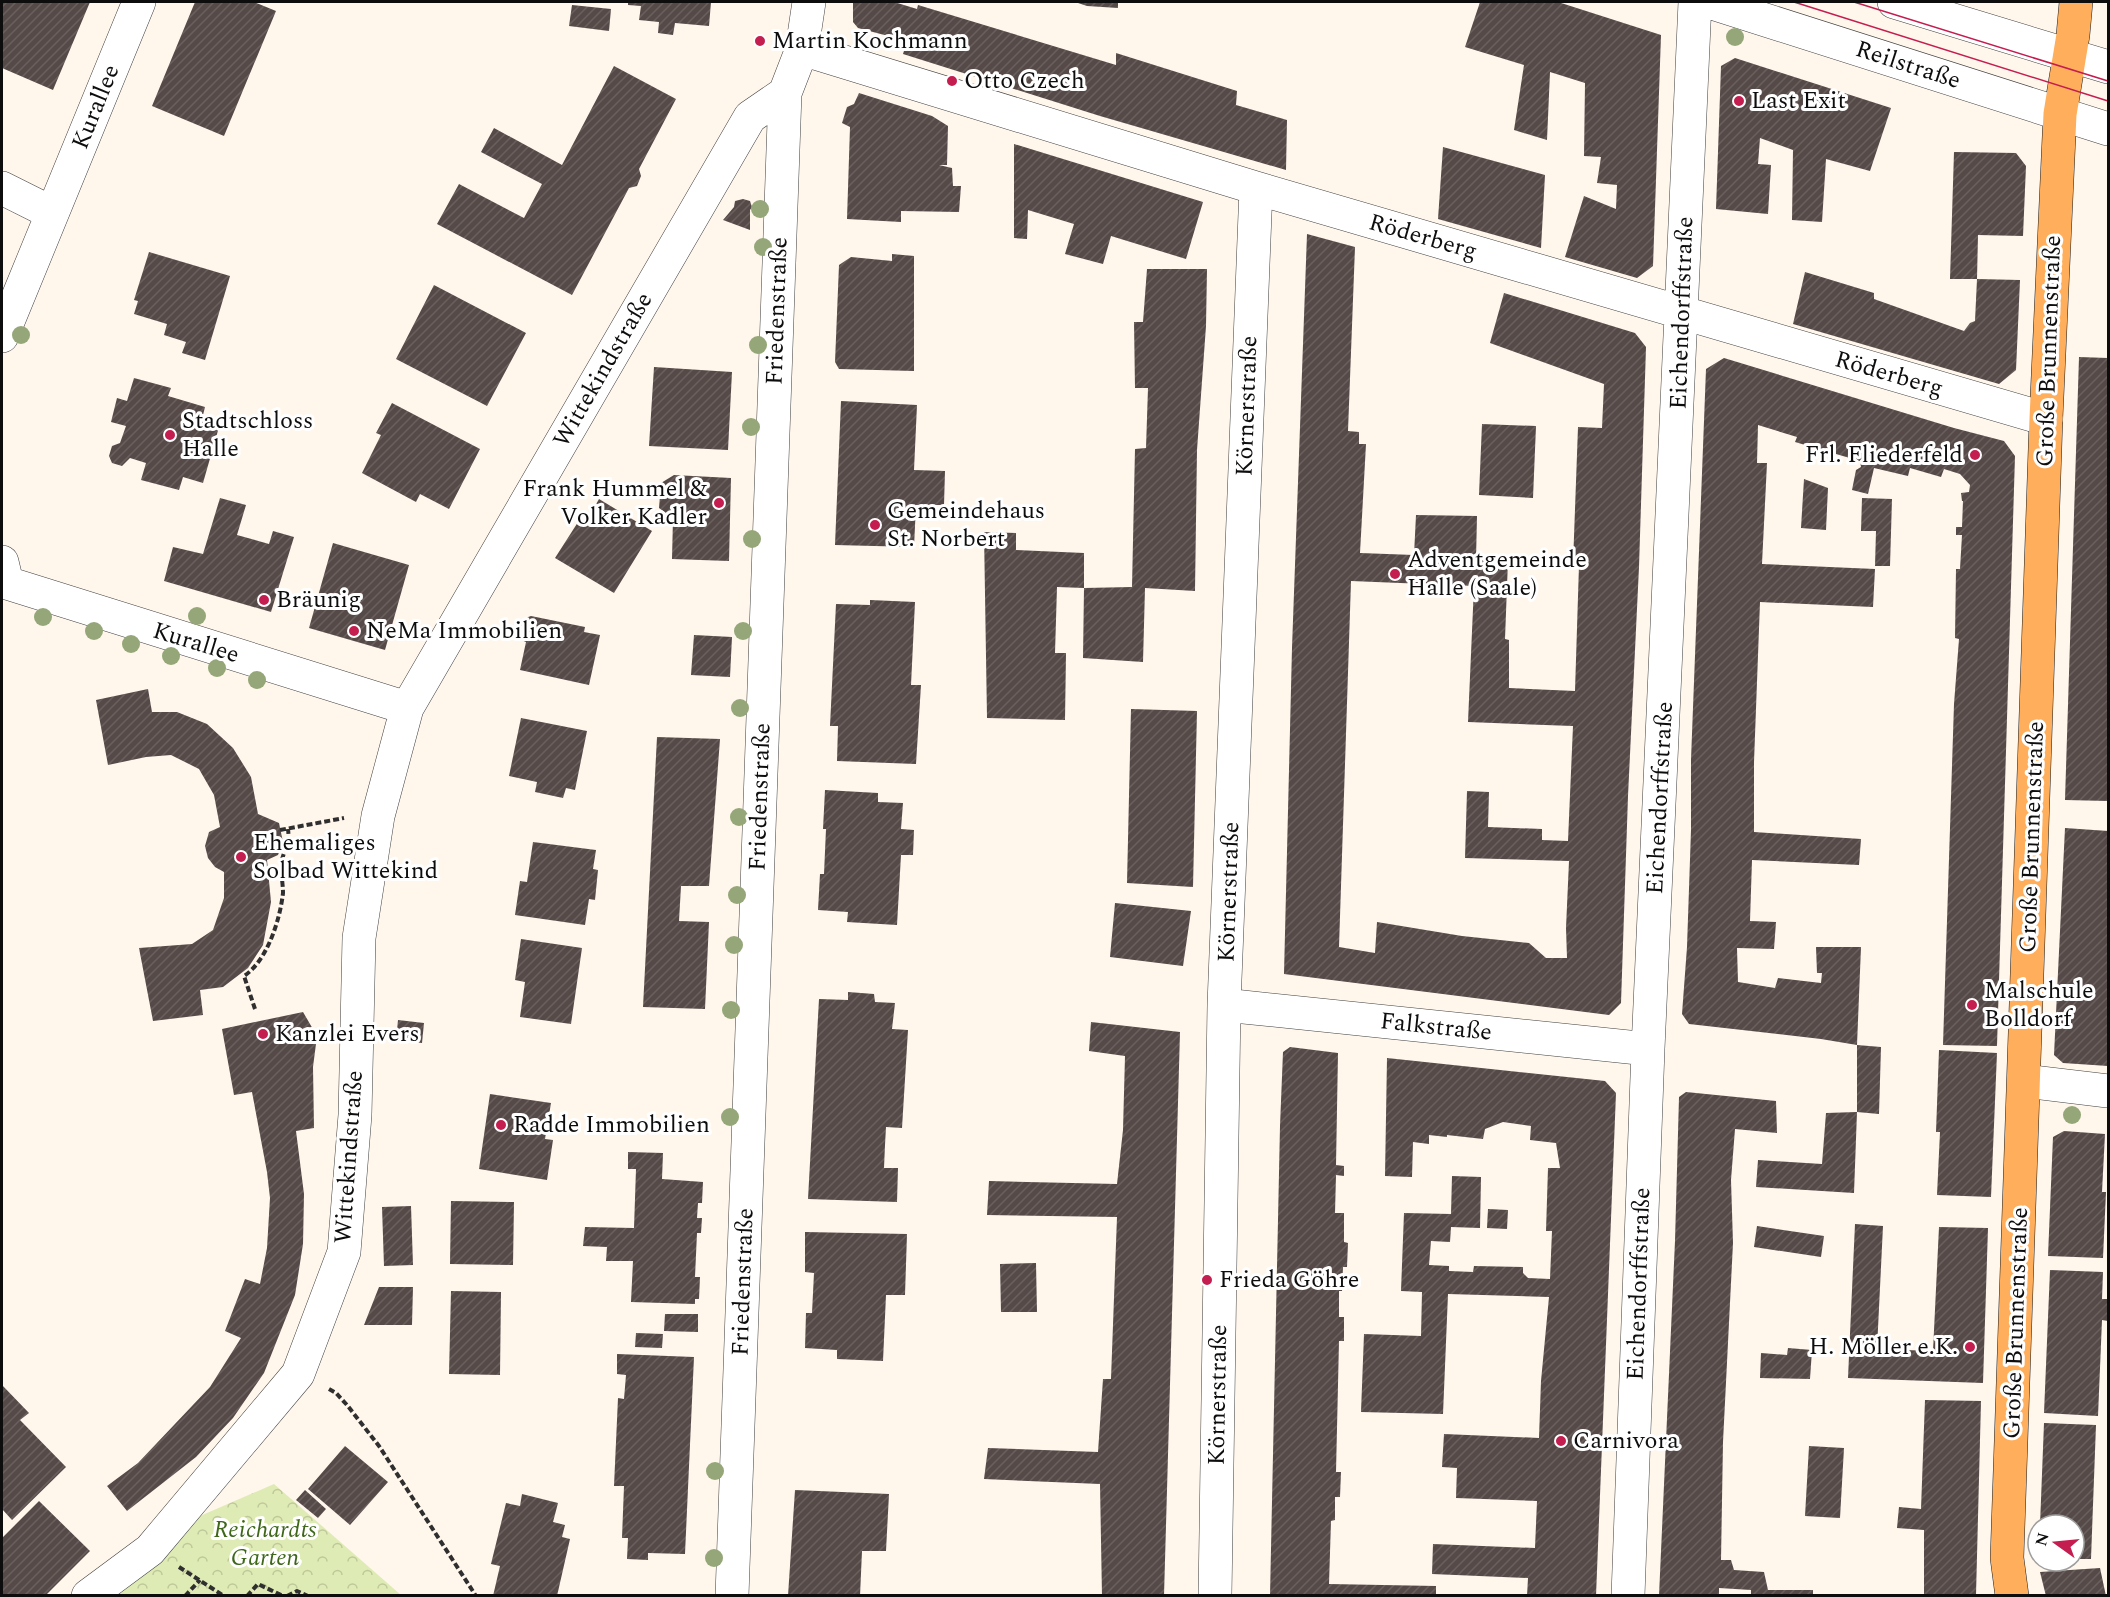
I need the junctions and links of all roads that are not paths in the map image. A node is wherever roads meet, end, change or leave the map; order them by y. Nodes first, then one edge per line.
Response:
1 (139, 2) edge
2 (809, 2) edge
3 (1695, 2) edge
4 (1709, 2) edge
5 (1894, 2) edge
6 (2076, 2) edge
7 (802, 49) junction
8 (2070, 56) junction
9 (2109, 67) edge
10 (784, 93) junction
11 (2060, 114) junction
12 (2109, 129) edge
13 (2, 188) edge
14 (1256, 188) junction
15 (52, 213) junction
16 (1682, 314) junction
17 (2, 336) edge
18 (2046, 419) junction
19 (2, 562) edge
20 (407, 708) junction
21 (1224, 1005) junction
22 (1648, 1049) junction
23 (2024, 1082) junction
24 (2109, 1091) edge
25 (88, 1596) edge
26 (732, 1596) edge
27 (1215, 1596) edge
28 (1628, 1596) edge
29 (2012, 1596) edge

1 - 15 street, Kurallee
2 - 7 street, Friedenstraße
3 - 16 street, Eichendorffstraße
4 - 11 street, Reilstraße
5 - 8 street
6 - 8 main road, Große Brunnenstraße
7 - 10 street, Friedenstraße
7 - 14 street, Röderberg
8 - 9 street
8 - 11 main road, Große Brunnenstraße
10 - 20 street, Wittekindstraße
10 - 26 street, Friedenstraße
11 - 12 street, Reilstraße
11 - 18 main road, Große Brunnenstraße
13 - 15 street
14 - 16 street, Röderberg
14 - 21 street, Körnerstraße
15 - 17 street, Kurallee
16 - 18 street, Röderberg
16 - 22 street, Eichendorffstraße
18 - 23 main road, Große Brunnenstraße
19 - 20 street, Kurallee
20 - 25 street, Wittekindstraße
21 - 22 street, Falkstraße
21 - 27 street, Körnerstraße
22 - 28 street, Eichendorffstraße
23 - 24 street
23 - 29 main road, Große Brunnenstraße

